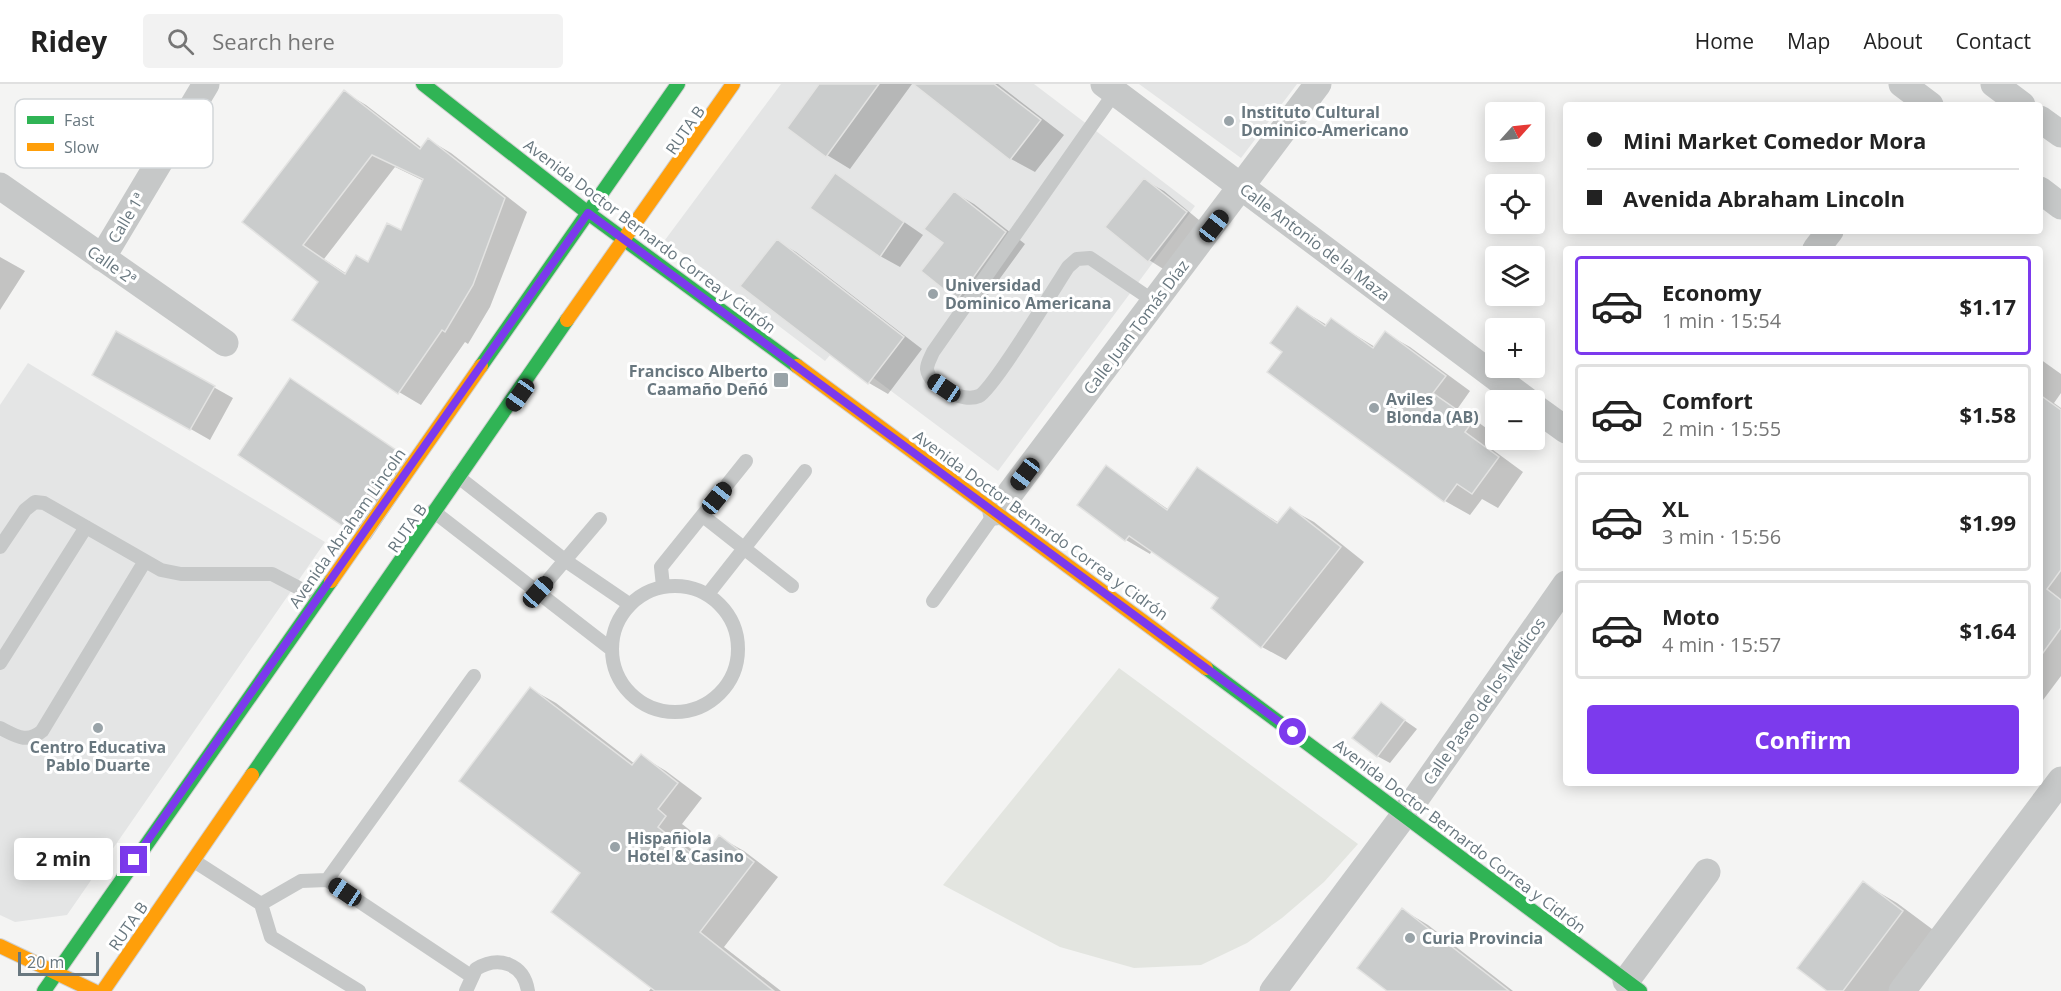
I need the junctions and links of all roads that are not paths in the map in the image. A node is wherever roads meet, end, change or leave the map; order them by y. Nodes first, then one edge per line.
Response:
1 (206, 84) edge
2 (423, 84) edge
3 (678, 84) edge
4 (733, 84) edge
5 (738, 84) edge
6 (1318, 84) edge
7 (1902, 84) edge
8 (1994, 84) edge
9 (1110, 88) edge
10 (197, 99) edge
11 (1931, 99) edge
12 (2018, 102) edge
13 (2043, 121) edge
14 (2061, 134) edge
15 (156, 168) edge
16 (0, 186) edge
17 (1243, 188) junction
18 (2043, 192) edge
19 (2061, 206) edge
20 (588, 213) junction
21 (1828, 234) edge
22 (623, 239) junction
23 (1818, 246) edge
24 (102, 258) junction
25 (1155, 302) junction
26 (225, 343) dead end
27 (1513, 390) edge
28 (1545, 415) edge
29 (1563, 428) edge
30 (746, 461) dead end
31 (805, 471) dead end
32 (457, 476) junction
33 (434, 511) junction
34 (996, 512) junction
35 (702, 516) junction
36 (600, 519) dead end
37 (86, 527) junction
38 (0, 547) edge
39 (744, 549) junction
40 (145, 561) junction
41 (566, 561) junction
42 (663, 586) junction
43 (792, 586) dead end
44 (1563, 588) edge
45 (538, 592) junction
46 (708, 594) junction
47 (318, 598) junction
48 (933, 601) dead end
49 (629, 604) junction
50 (611, 649) junction
51 (0, 663) edge
52 (474, 676) dead end
53 (0, 728) edge
54 (2051, 790) edge
55 (1405, 814) junction
56 (194, 861) junction
57 (1707, 872) dead end
58 (327, 880) junction
59 (261, 904) junction
60 (0, 946) edge
61 (55, 972) junction
62 (471, 976) junction
63 (1633, 986) edge
64 (44, 991) edge
65 (94, 991) edge
66 (103, 991) edge
67 (359, 991) edge
68 (466, 991) edge
69 (528, 991) edge
70 (1273, 991) edge
71 (1902, 991) edge

1 - 10 street, Calle 1ª
2 - 20 main road, Avenida Doctor Bernardo Correa y Cidrón
3 - 20 main road, Avenida Abraham Lincoln
4 - 22 main road
5 - 56 lane, RUTA B
6 - 17 street, Calle Juan Tomás Díaz
7 - 11 street
8 - 12 street
9 - 17 street, Calle Antonio de la Maza
9 - 25 lane
13 - 14 street
15 - 24 street, Calle 1ª
16 - 24 street, Calle 2ª
17 - 25 street, Calle Juan Tomás Díaz
17 - 27 street, Calle Antonio de la Maza
18 - 19 street
20 - 22 main road, Avenida Doctor Bernardo Correa y Cidrón
20 - 47 main road, Avenida Abraham Lincoln
21 - 23 street
22 - 32 main road
22 - 34 main road, Avenida Doctor Bernardo Correa y Cidrón
24 - 26 street, Calle 2ª
25 - 34 street, Calle Juan Tomás Díaz
28 - 29 street
30 - 35 lane
31 - 39 lane
32 - 33 main road
32 - 41 lane
33 - 45 lane
33 - 56 main road
34 - 48 lane
34 - 55 main road, Avenida Doctor Bernardo Correa y Cidrón
35 - 39 lane
35 - 42 lane
36 - 41 lane
37 - 38 lane
37 - 40 lane
37 - 51 lane
39 - 43 lane
39 - 46 lane
40 - 47 lane
40 - 53 lane
41 - 45 lane
41 - 49 lane
42 - 46 lane
42 - 49 lane
44 - 55 street, Calle Paseo de los Médicos
45 - 50 lane
46 - 50 lane
47 - 61 main road, Avenida Abraham Lincoln
49 - 50 lane
52 - 58 lane
54 - 71 street
55 - 63 main road, Avenida Doctor Bernardo Correa y Cidrón
55 - 70 street, Calle Paseo de los Médicos
56 - 59 lane
56 - 66 lane, RUTA B
57 - 63 street
58 - 59 lane
58 - 62 lane
59 - 67 lane
60 - 61 main road
61 - 64 main road, Avenida Abraham Lincoln
61 - 65 main road
62 - 68 lane
62 - 69 lane

